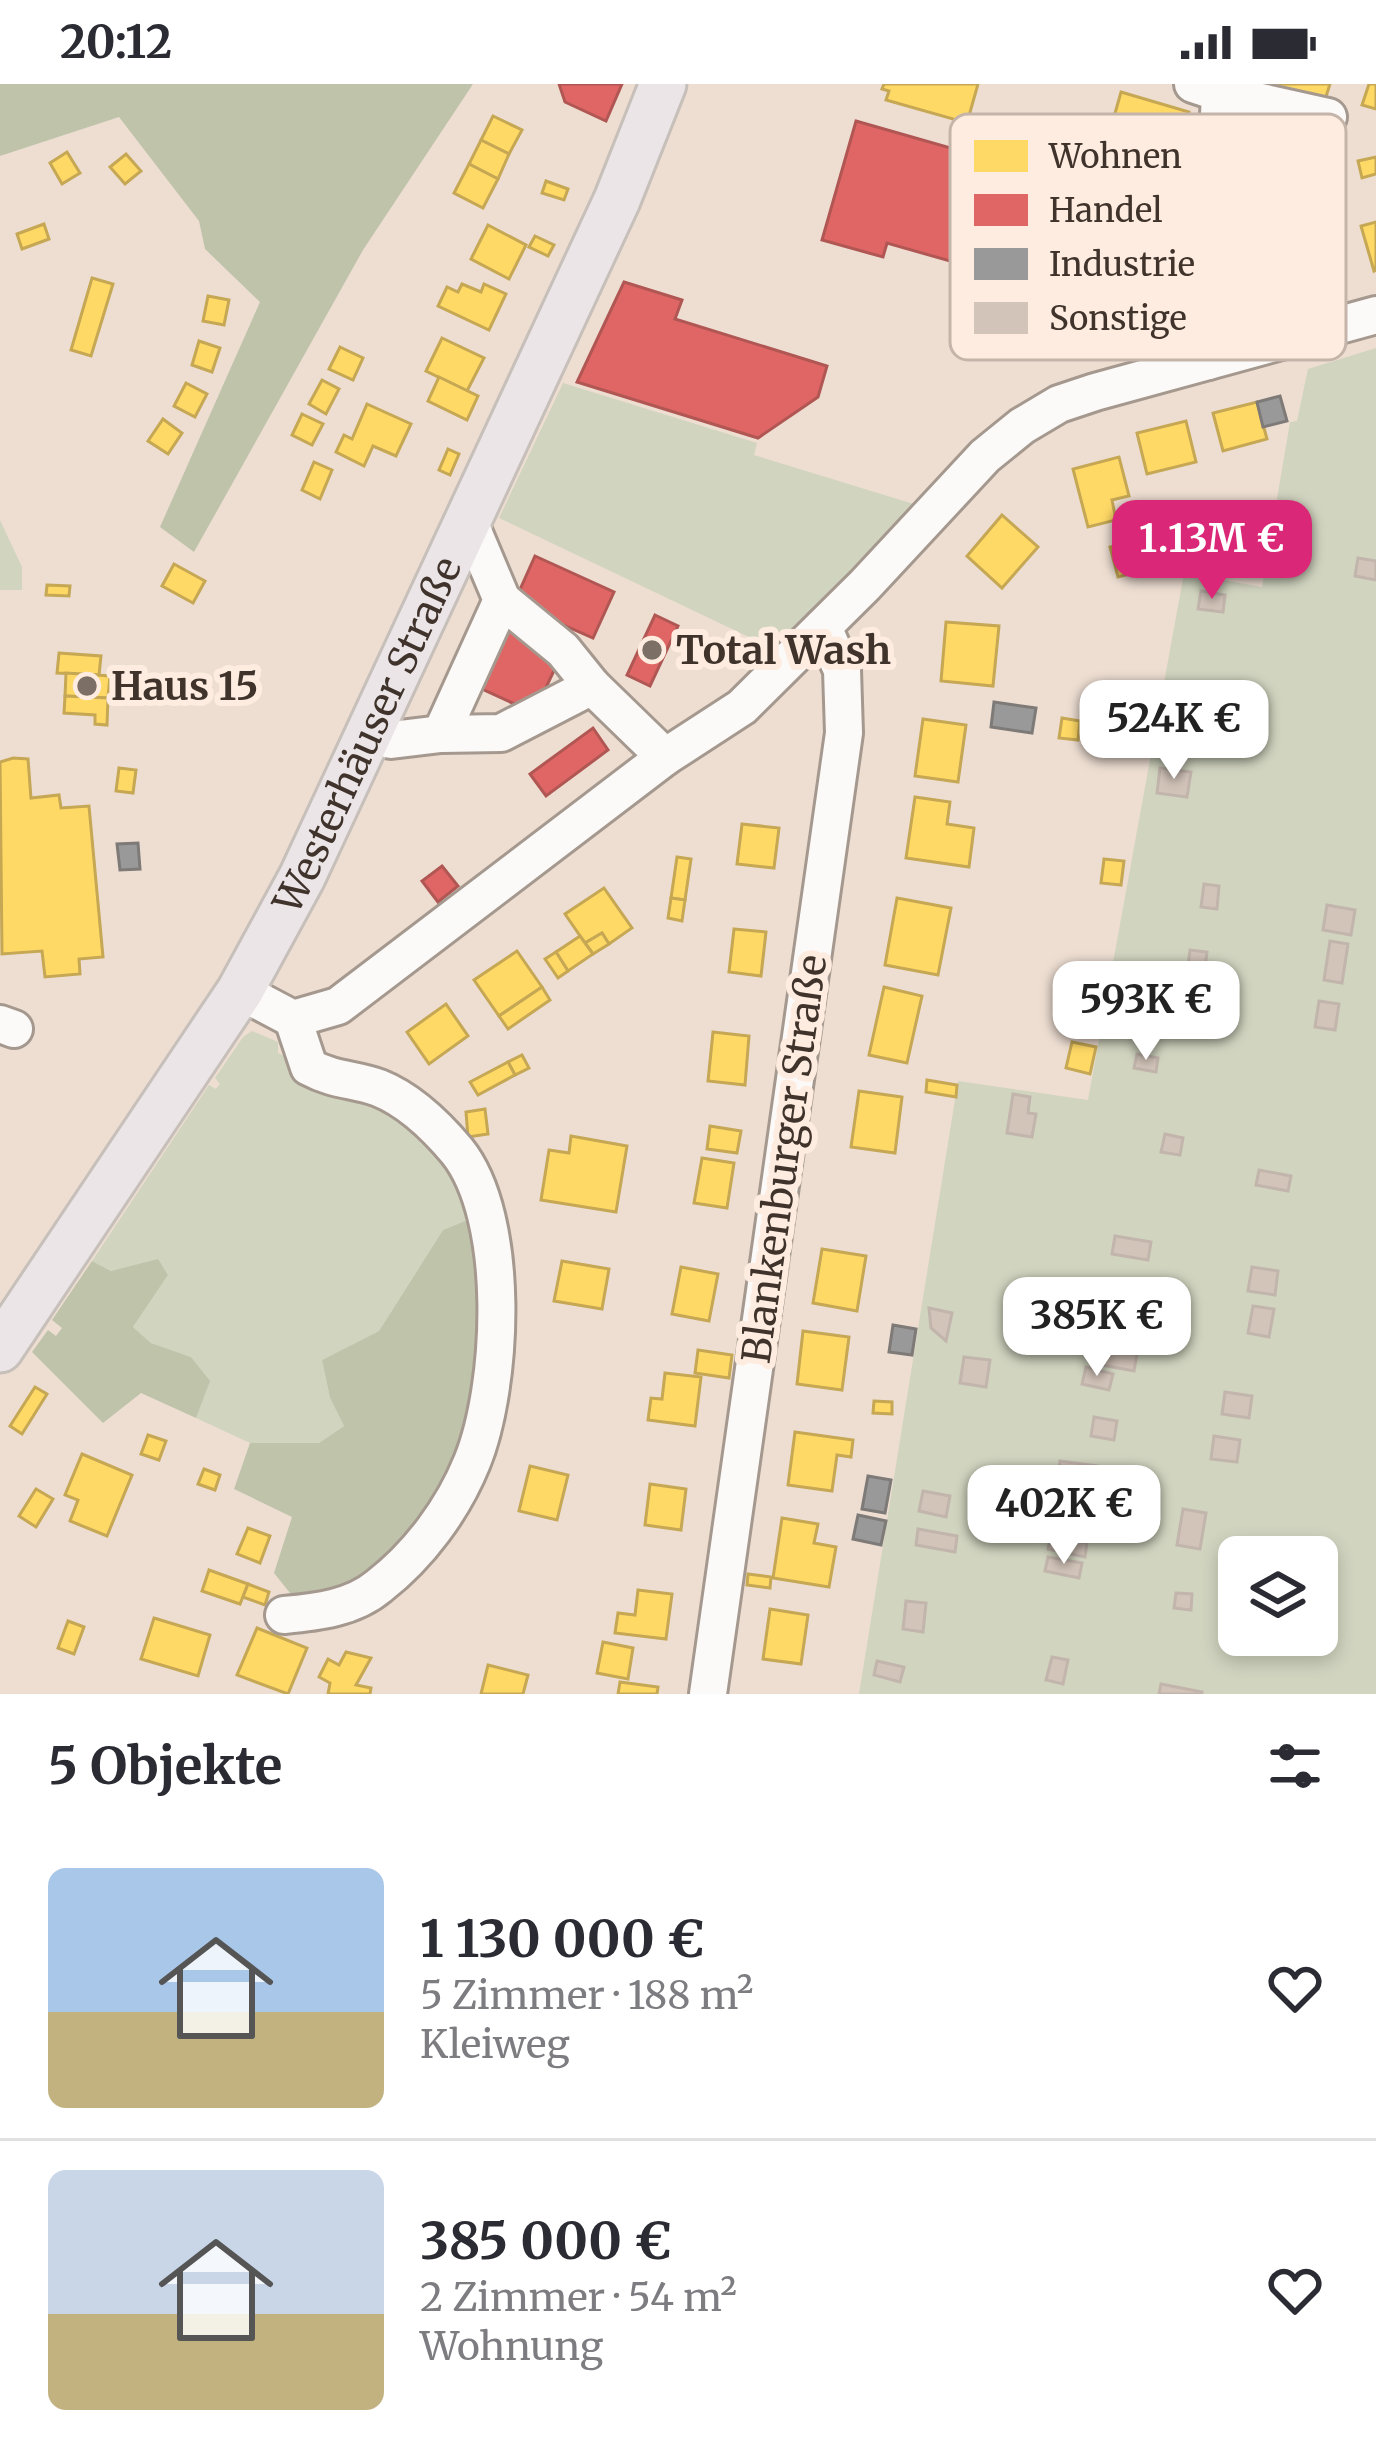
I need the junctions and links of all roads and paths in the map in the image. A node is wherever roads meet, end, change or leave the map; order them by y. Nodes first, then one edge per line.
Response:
1 (662, 84) edge
2 (1206, 88) edge
3 (1315, 114) edge
4 (1376, 315) edge
5 (1346, 323) edge
6 (1212, 360) edge
7 (1208, 361) joint
8 (467, 517) junction
9 (502, 600) junction
10 (823, 627) junction
11 (592, 686) junction
12 (368, 734) junction
13 (441, 734) junction
14 (665, 757) junction
15 (240, 991) junction
16 (293, 1019) junction
17 (4, 1332) edge
18 (284, 1615) dead end
19 (708, 1694) edge

1 - 8 main road, Westerhäuser Straße
2 - 3 street
4 - 5 street
6 - 7 street
7 - 10 street
8 - 9 street
8 - 12 main road, Westerhäuser Straße
9 - 11 street
9 - 13 street
10 - 14 street
10 - 19 street, Blankenburger Straße
11 - 13 street
11 - 14 street
12 - 13 street
12 - 15 main road, Westerhäuser Straße
14 - 16 street
15 - 16 street
15 - 17 main road, Westerhäuser Straße
16 - 18 street

